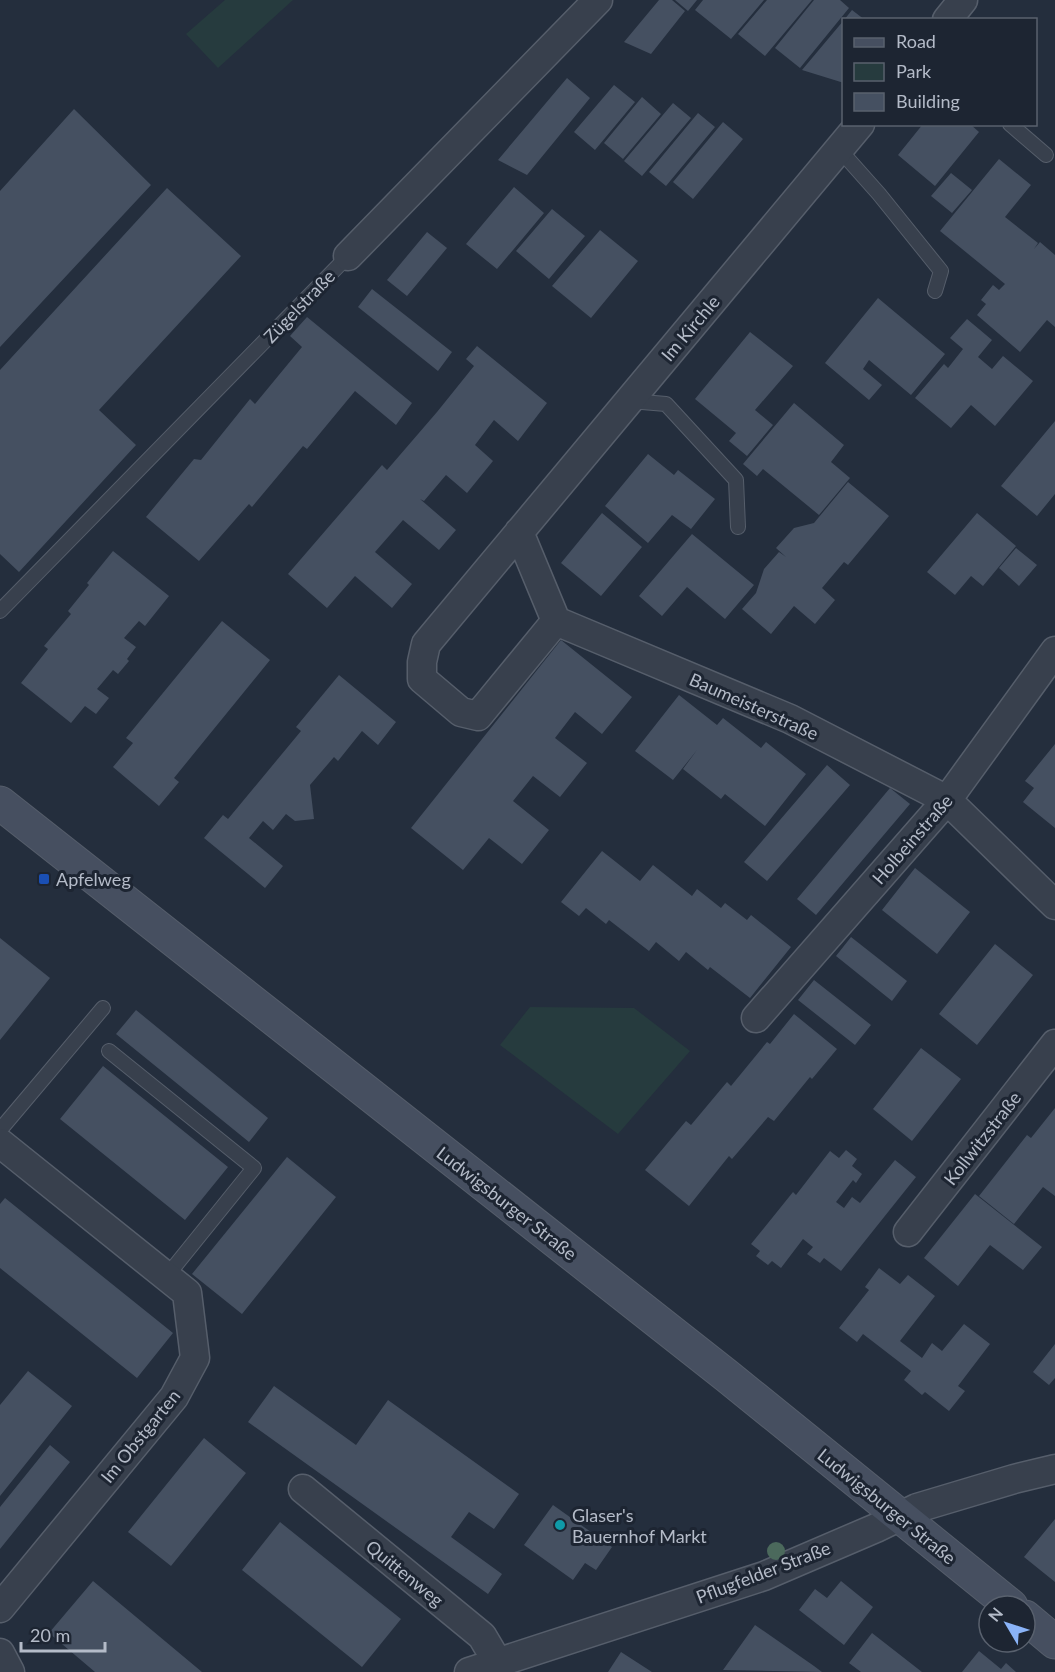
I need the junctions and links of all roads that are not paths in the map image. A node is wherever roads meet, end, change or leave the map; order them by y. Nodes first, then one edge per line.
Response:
1 (597, 0) edge
2 (963, 0) edge
3 (949, 18) edge
4 (858, 126) edge
5 (1012, 126) edge
6 (839, 149) junction
7 (1046, 155) dead end
8 (348, 256) joint
9 (934, 291) dead end
10 (630, 401) junction
11 (738, 527) dead end
12 (519, 532) junction
13 (0, 611) edge
14 (556, 621) junction
15 (1055, 651) edge
16 (948, 800) junction
17 (0, 803) edge
18 (1055, 905) edge
19 (103, 1008) dead end
20 (756, 1018) dead end
21 (1055, 1044) edge
22 (109, 1051) dead end
23 (0, 1130) edge
24 (0, 1143) edge
25 (908, 1232) dead end
26 (166, 1277) junction
27 (1055, 1469) edge
28 (303, 1490) dead end
29 (901, 1516) junction
30 (996, 1594) edge
31 (0, 1608) edge
32 (1037, 1627) edge
33 (1055, 1642) edge
34 (0, 1653) edge
35 (498, 1663) junction
36 (10, 1672) edge
37 (470, 1672) edge

1 - 8 street, Zügelstraße
2 - 3 street
4 - 6 street, Im Kirchle
5 - 7 lane
6 - 9 lane
6 - 10 street, Im Kirchle
8 - 13 lane, Zügelstraße
10 - 11 lane
10 - 12 street, Im Kirchle
12 - 14 street
12 - 14 street, Im Kirchle
14 - 16 street, Baumeisterstraße
15 - 16 street, Holbeinstraße
16 - 18 street, Baumeisterstraße
16 - 20 street, Holbeinstraße
17 - 29 main road, Ludwigsburger Straße
19 - 23 lane
21 - 25 street, Kollwitzstraße
22 - 26 lane
24 - 26 street, Im Obstgarten
26 - 31 street, Im Obstgarten
27 - 29 street, Pflugfelder Straße
28 - 35 street, Quittenweg
29 - 30 main road, Ludwigsburger Straße
29 - 35 street, Pflugfelder Straße
32 - 33 main road
34 - 36 street
35 - 37 street, Pflugfelder Straße

